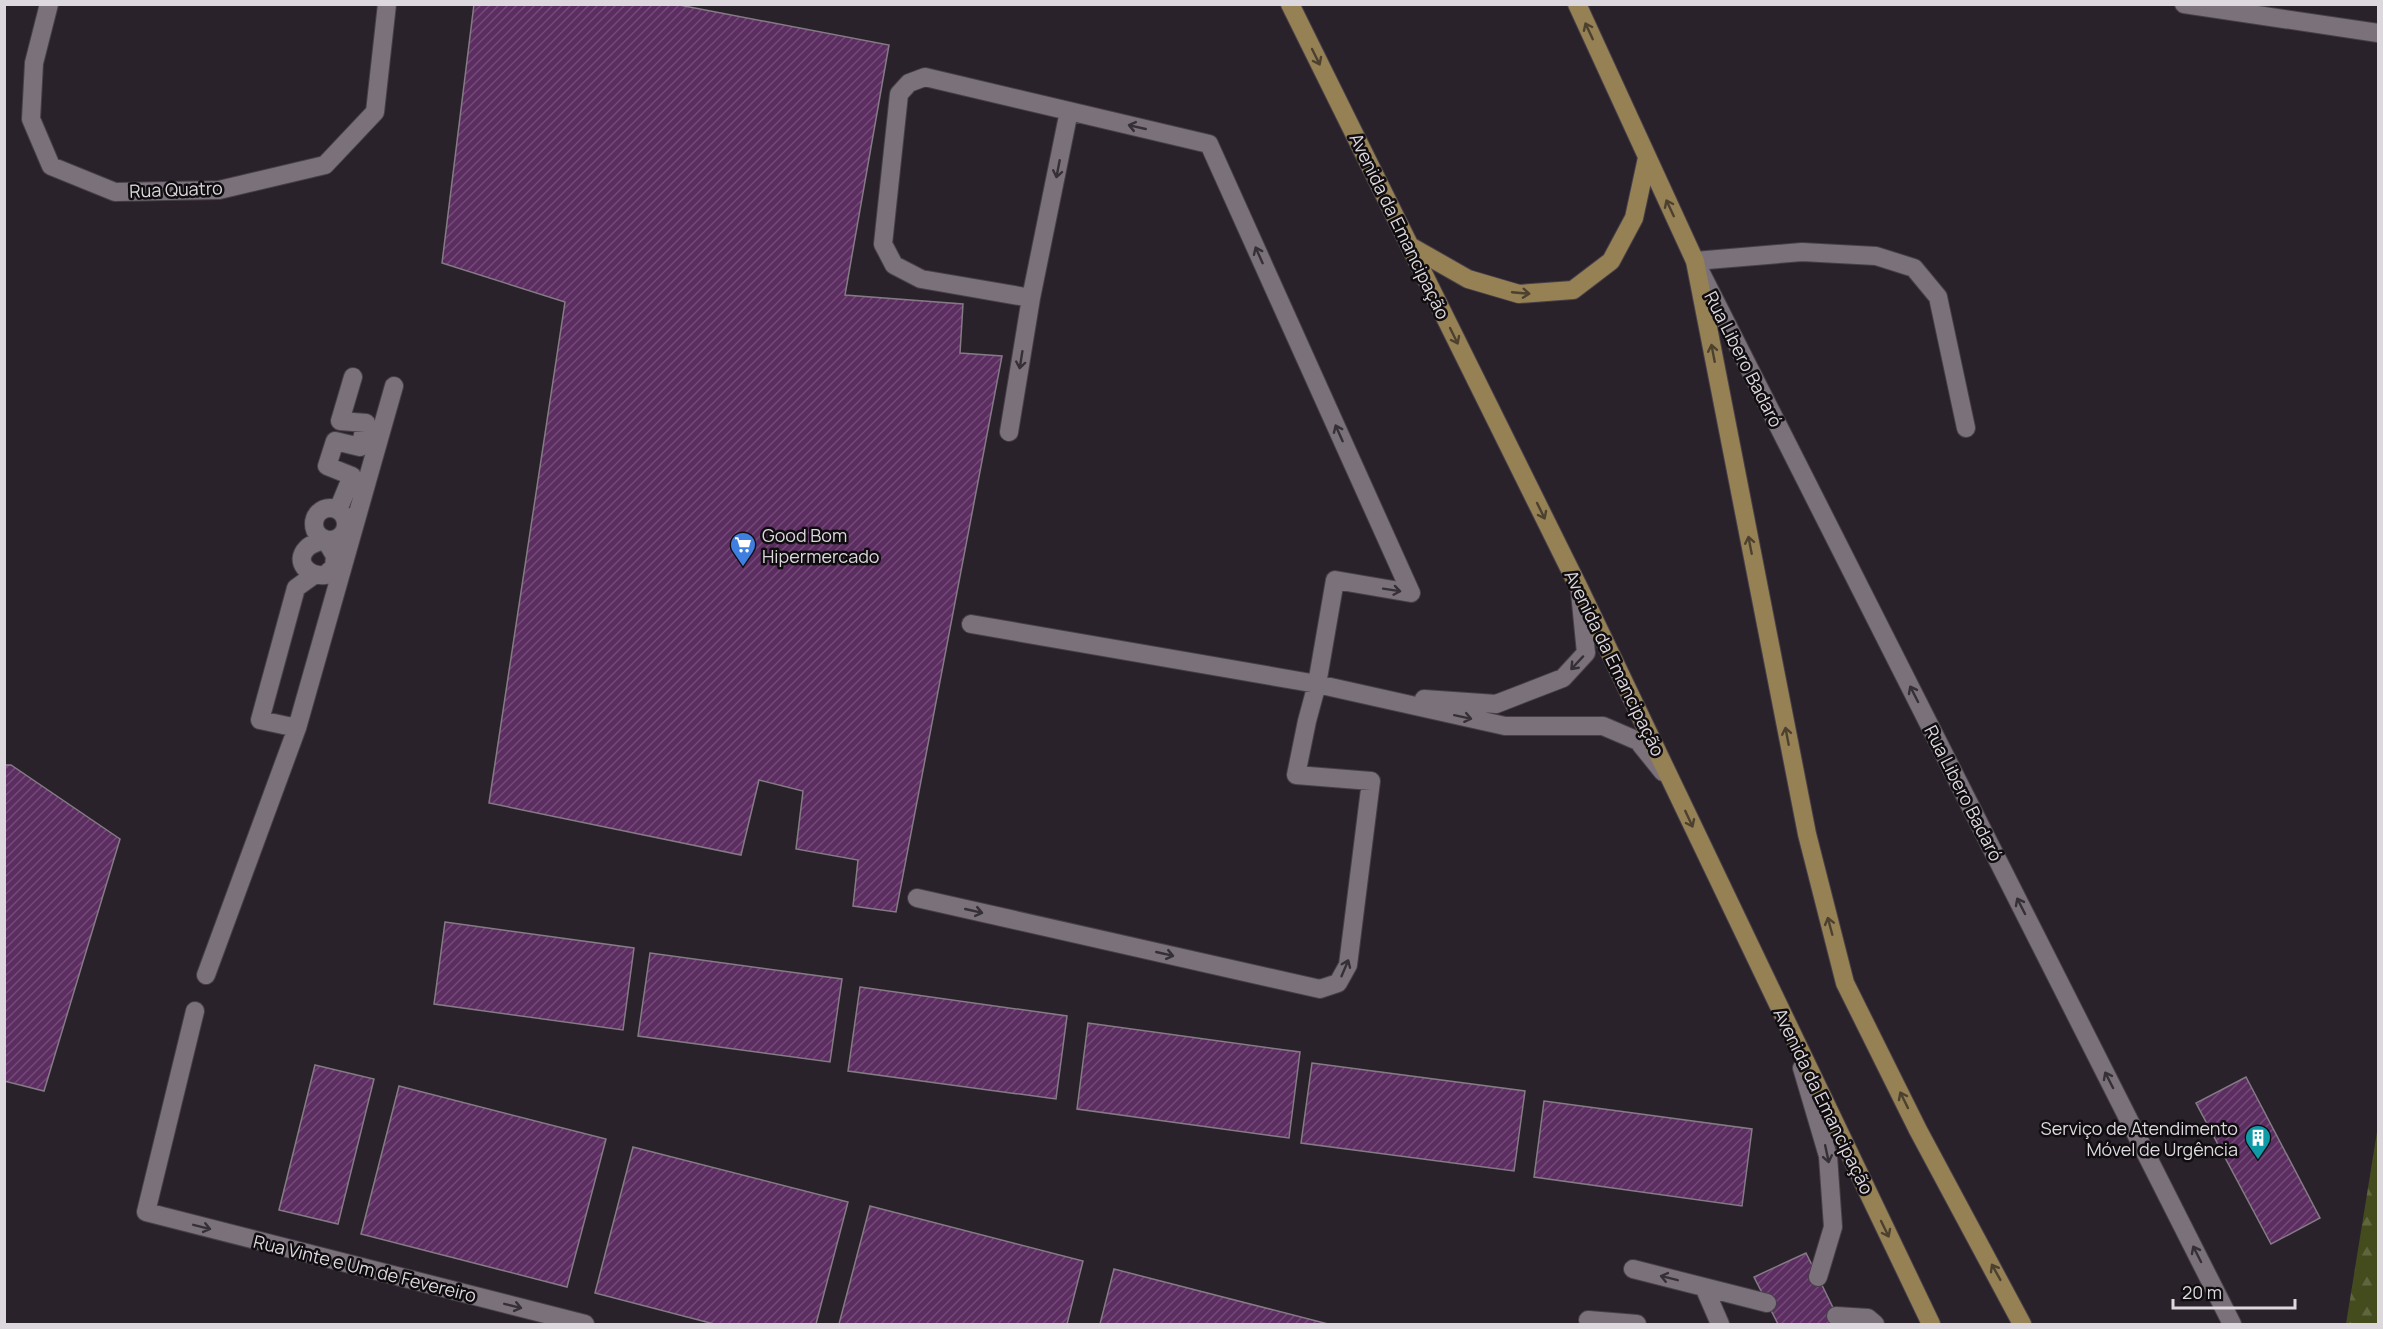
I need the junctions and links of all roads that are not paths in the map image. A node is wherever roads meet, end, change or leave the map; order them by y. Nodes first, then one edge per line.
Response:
1 (49, 4) edge
2 (387, 4) edge
3 (1290, 4) edge
4 (1577, 4) edge
5 (2184, 4) edge
6 (2249, 9) edge
7 (2379, 33) edge
8 (1069, 111) junction
9 (1647, 158) junction
10 (1410, 246) junction
11 (1695, 261) junction
12 (1031, 298) junction
13 (353, 377) dead end
14 (394, 386) dead end
15 (1966, 428) dead end
16 (1009, 432) dead end
17 (1579, 588) junction
18 (972, 624) dead end
19 (1317, 684) junction
20 (1365, 695) junction
21 (297, 728) junction
22 (1674, 786) junction
23 (917, 898) dead end
24 (206, 975) dead end
25 (195, 1011) dead end
26 (1794, 1037) junction
27 (1633, 1269) dead end
28 (1818, 1277) dead end
29 (1704, 1287) junction
30 (1767, 1303) dead end
31 (1836, 1316) dead end
32 (1588, 1320) dead end
33 (585, 1324) edge
34 (1637, 1324) edge
35 (1720, 1324) edge
36 (1875, 1324) edge
37 (1931, 1324) edge
38 (2022, 1324) edge
39 (2232, 1324) edge

1 - 2 street, Rua Quatro
3 -> 10 main road, Avenida da Emancipação
9 -> 4 main road
5 - 6 street
6 - 7 street
8 -> 12 street
8 - 12 street
19 -> 8 street
10 -> 9 main road
11 -> 9 main road
10 -> 17 main road, Avenida da Emancipação
11 - 15 street
38 -> 11 main road
39 -> 11 street, Rua Libero Badaró
12 -> 16 street
13 - 21 street
14 - 21 street
17 -> 20 street
17 - 22 main road, Avenida da Emancipação
18 - 19 street
19 - 20 street
23 -> 19 street
20 -> 22 street
21 - 24 street
22 -> 26 main road, Avenida da Emancipação
25 -> 33 street, Rua Vinte e Um de Fevereiro
26 -> 28 street
26 -> 37 main road, Avenida da Emancipação
29 -> 27 street
29 - 30 street
29 - 35 street
31 - 36 street
32 - 34 street

